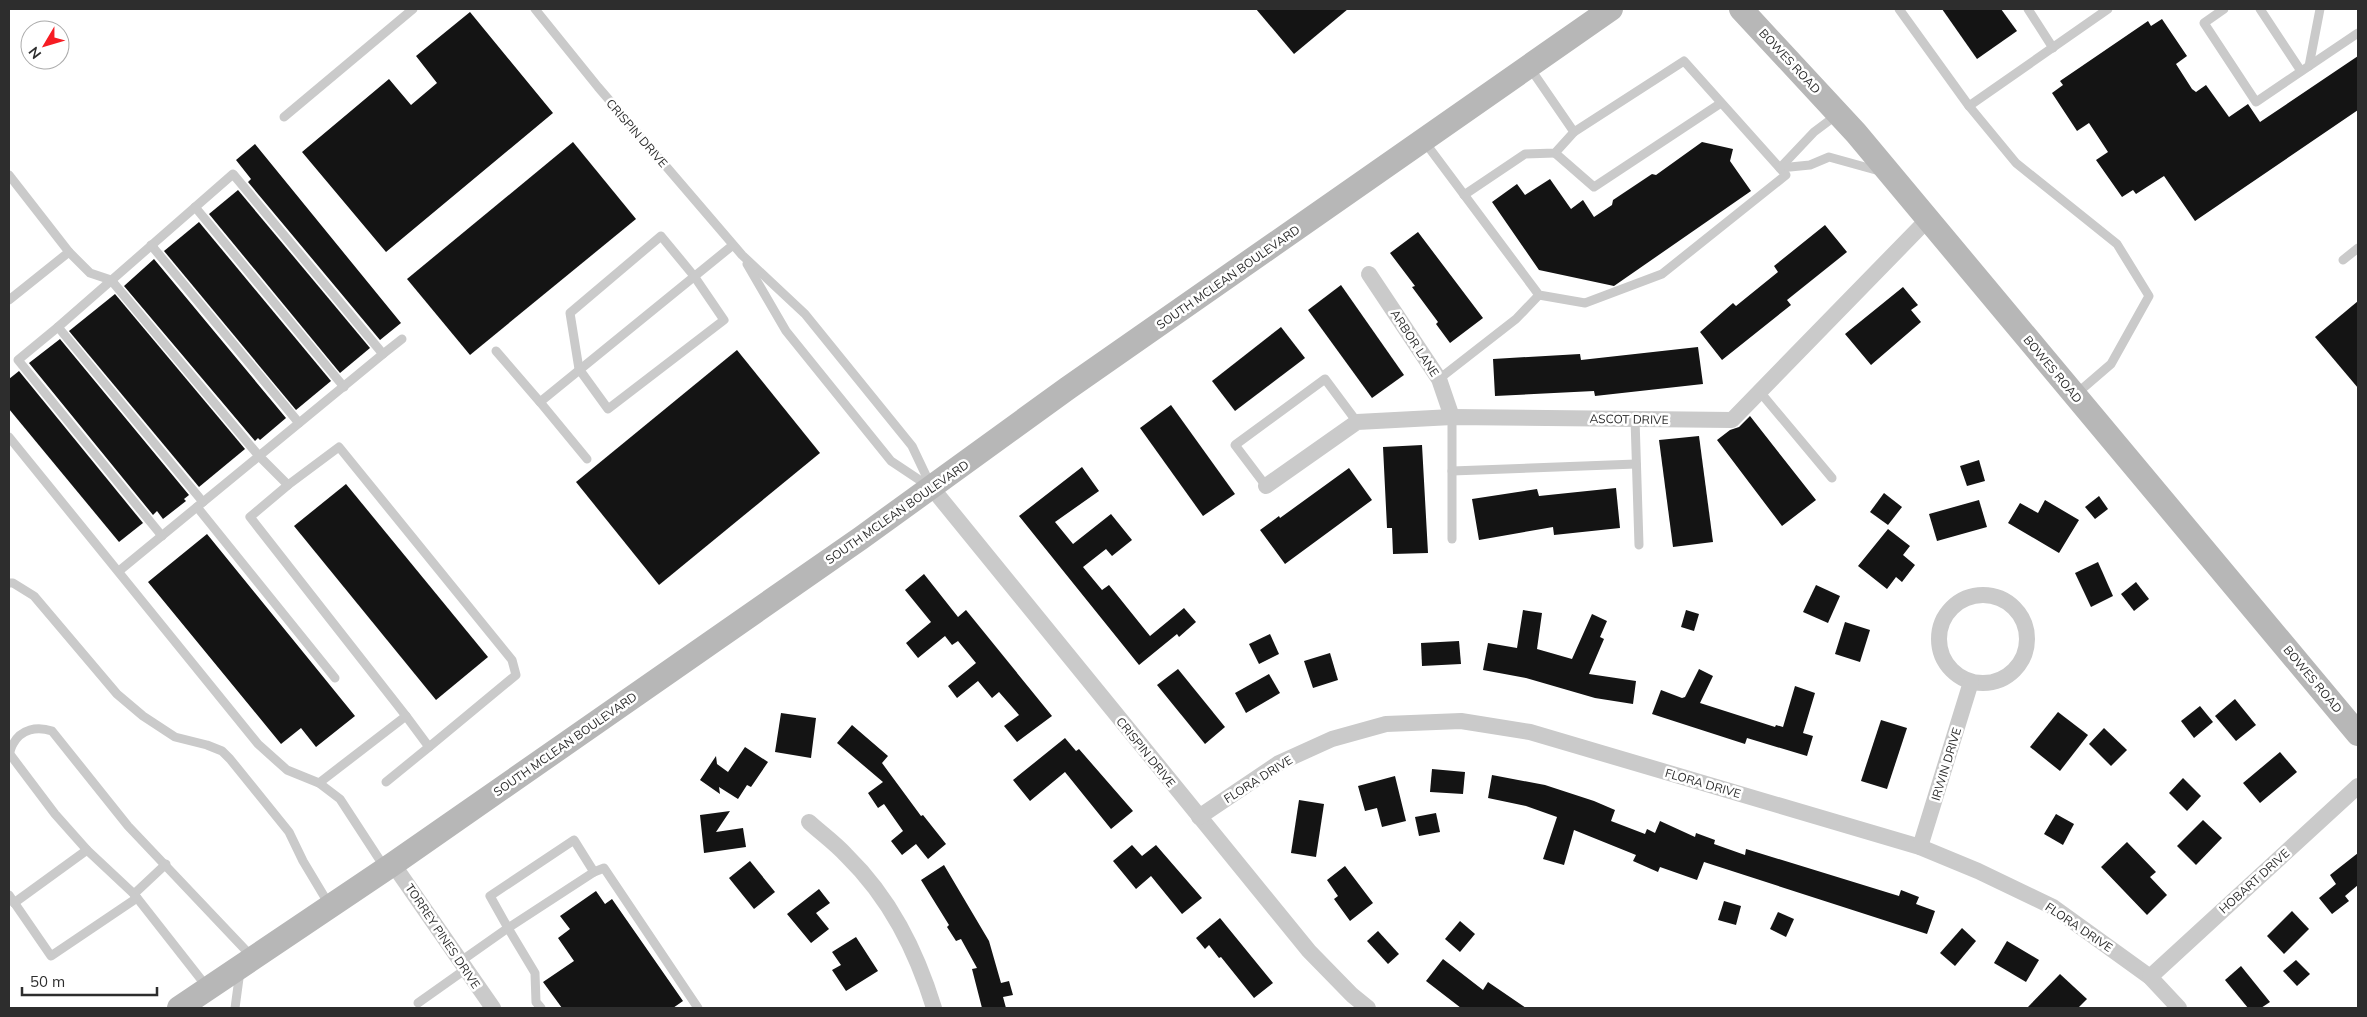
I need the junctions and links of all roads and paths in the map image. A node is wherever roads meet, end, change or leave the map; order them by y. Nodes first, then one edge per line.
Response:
1 (413, 9) edge
2 (535, 9) edge
3 (1611, 9) edge
4 (1741, 9) edge
5 (1899, 9) edge
6 (2028, 9) edge
7 (2108, 9) edge
8 (2224, 9) edge
9 (2260, 9) edge
10 (2320, 9) edge
11 (2358, 33) edge
12 (2053, 48) junction
13 (1530, 67) junction
14 (2305, 69) junction
15 (1721, 103) junction
16 (1969, 106) junction
17 (1838, 114) junction
18 (284, 117) dead end
19 (1574, 132) junction
20 (1424, 141) junction
21 (1555, 153) junction
22 (1780, 168) junction
23 (1890, 174) junction
24 (9, 175) edge
25 (1464, 195) junction
26 (195, 207) junction
27 (1928, 219) junction
28 (733, 244) junction
29 (151, 245) junction
30 (2358, 248) edge
31 (70, 252) junction
32 (742, 255) junction
33 (2343, 260) dead end
34 (1369, 274) dead end
35 (694, 276) junction
36 (111, 280) junction
37 (1539, 295) junction
38 (9, 300) edge
39 (58, 327) junction
40 (402, 339) dead end
41 (496, 351) dead end
42 (383, 354) junction
43 (579, 369) junction
44 (1439, 380) junction
45 (344, 387) junction
46 (1760, 392) junction
47 (2075, 395) junction
48 (540, 402) junction
49 (1452, 417) junction
50 (1635, 419) junction
51 (1357, 422) junction
52 (299, 423) junction
53 (9, 437) edge
54 (259, 456) junction
55 (587, 459) dead end
56 (1636, 464) junction
57 (1452, 472) junction
58 (1832, 478) dead end
59 (288, 485) junction
60 (1266, 486) joint
61 (932, 488) junction
62 (200, 505) junction
63 (162, 536) junction
64 (1452, 539) dead end
65 (1639, 545) dead end
66 (120, 571) junction
67 (9, 583) edge
68 (335, 678) dead end
69 (1972, 682) junction
70 (406, 716) junction
71 (2358, 734) edge
72 (429, 747) junction
73 (9, 754) edge
74 (386, 782) dead end
75 (318, 783) junction
76 (2358, 786) edge
77 (1199, 817) junction
78 (809, 822) dead end
79 (1920, 847) junction
80 (87, 850) junction
81 (166, 864) junction
82 (389, 866) junction
83 (594, 872) junction
84 (135, 896) junction
85 (12, 899) edge
86 (330, 906) junction
87 (508, 928) junction
88 (247, 963) junction
89 (463, 965) junction
90 (2150, 977) junction
91 (209, 988) junction
92 (418, 1003) dead end
93 (183, 1007) edge
94 (235, 1008) edge
95 (493, 1008) edge
96 (541, 1008) edge
97 (698, 1008) edge
98 (934, 1008) edge
99 (1368, 1008) edge
100 (2179, 1008) edge

1 - 18 lane
2 - 28 lane, CRISPIN DRIVE
3 - 13 main road, SOUTH MCLEAN BOULEVARD
4 - 17 main road, BOWES ROAD
5 - 16 lane
6 - 12 lane
7 - 12 lane
8 - 14 lane
9 - 14 lane
10 - 14 lane
11 - 14 lane
12 - 16 lane
13 - 19 lane
13 - 20 main road, SOUTH MCLEAN BOULEVARD
15 - 19 lane
15 - 21 lane
15 - 22 lane
16 - 47 lane
17 - 22 lane
17 - 23 main road, BOWES ROAD
19 - 21 lane
20 - 25 lane
20 - 61 main road, SOUTH MCLEAN BOULEVARD
21 - 25 lane
22 - 23 lane
22 - 37 lane
23 - 27 main road, BOWES ROAD
24 - 31 lane
25 - 37 lane
26 - 29 lane
26 - 42 lane
26 - 45 lane
27 - 46 street, ASCOT DRIVE
27 - 47 main road, BOWES ROAD
28 - 32 lane, CRISPIN DRIVE
28 - 35 lane
29 - 36 lane
29 - 52 lane
30 - 33 lane
31 - 36 lane
31 - 38 lane
32 - 61 lane, CRISPIN DRIVE
32 - 61 lane, CRISPIN DRIVE
34 - 44 street, ARBOR LANE
35 - 43 lane
35 - 43 lane
35 - 43 lane
36 - 39 lane
36 - 54 lane
37 - 44 lane
39 - 62 lane
39 - 63 lane
40 - 42 lane
41 - 48 lane
42 - 45 lane
43 - 48 lane
44 - 49 street, ARBOR LANE
45 - 52 lane
46 - 50 street, ASCOT DRIVE
46 - 58 lane
47 - 71 main road, BOWES ROAD
48 - 55 lane
49 - 50 street, ASCOT DRIVE
49 - 51 street, ASCOT DRIVE
49 - 57 lane
50 - 56 lane
51 - 60 street
51 - 60 lane
52 - 54 lane
53 - 66 lane
54 - 59 lane
54 - 62 lane
56 - 57 lane
56 - 65 lane
57 - 64 lane
59 - 70 lane
59 - 72 lane
61 - 77 street, CRISPIN DRIVE
61 - 82 main road, SOUTH MCLEAN BOULEVARD
62 - 63 lane
62 - 68 lane
63 - 66 lane
66 - 75 lane
67 - 86 lane
69 - 69 street
69 - 79 street, IRWIN DRIVE
70 - 72 lane
70 - 75 lane
72 - 74 lane
73 - 80 lane
73 - 81 lane
75 - 82 lane
76 - 90 street, HOBART DRIVE
77 - 79 street, FLORA DRIVE
77 - 99 street, CRISPIN DRIVE
78 - 98 street
79 - 90 street, FLORA DRIVE
80 - 84 lane
80 - 85 lane
81 - 84 lane
81 - 88 lane
82 - 86 main road, SOUTH MCLEAN BOULEVARD
82 - 89 street, TORREY PINES DRIVE
83 - 87 lane
83 - 87 lane
83 - 97 lane
84 - 85 lane
84 - 91 lane
86 - 88 main road, SOUTH MCLEAN BOULEVARD
87 - 89 lane
87 - 96 lane
88 - 91 main road, SOUTH MCLEAN BOULEVARD
88 - 94 lane
89 - 92 lane
89 - 95 street, TORREY PINES DRIVE
90 - 100 street, FLORA DRIVE
91 - 93 main road, SOUTH MCLEAN BOULEVARD

